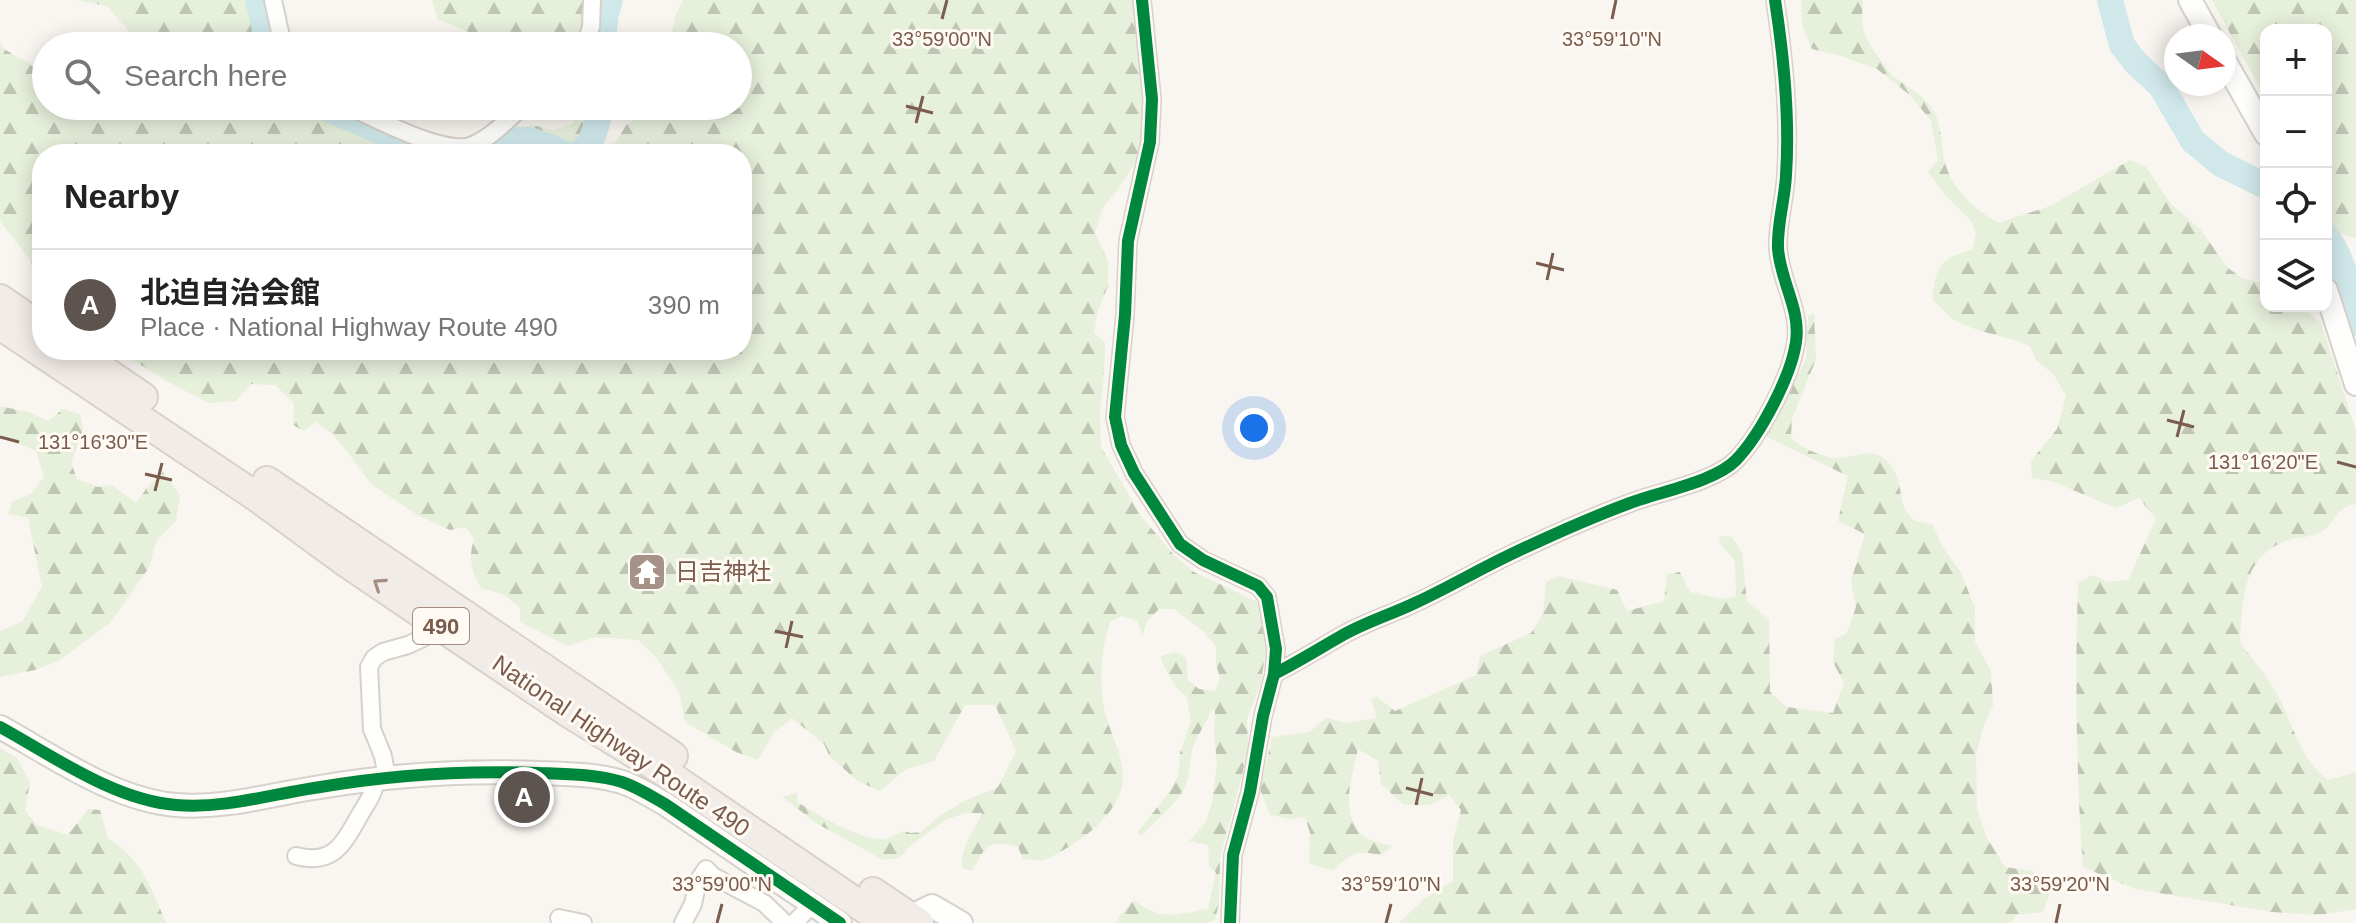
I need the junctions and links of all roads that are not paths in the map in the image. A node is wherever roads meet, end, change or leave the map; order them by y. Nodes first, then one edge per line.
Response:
1 (273, 0) edge
2 (592, 0) edge
3 (1142, 0) edge
4 (1775, 0) edge
5 (2190, 0) edge
6 (2203, 24) edge
7 (280, 32) edge
8 (589, 32) edge
9 (2236, 81) edge
10 (379, 120) edge
11 (506, 120) edge
12 (2260, 123) edge
13 (441, 144) edge
14 (476, 144) edge
15 (0, 299) edge
16 (2332, 309) edge
17 (32, 321) edge
18 (0, 325) edge
19 (32, 346) edge
20 (52, 360) edge
21 (88, 360) edge
22 (2356, 384) edge
23 (444, 615) junction
24 (1274, 674) junction
25 (0, 727) edge
26 (382, 778) junction
27 (296, 856) dead end
28 (813, 904) junction
29 (559, 918) dead end
30 (905, 921) edge
31 (583, 923) edge
32 (683, 923) edge
33 (785, 923) edge
34 (794, 923) edge
35 (840, 923) edge
36 (961, 923) edge
37 (1230, 923) edge

1 - 7 street
2 - 8 street
3 - 24 street
4 - 24 street
5 - 6 street
9 - 12 street
10 - 13 street
11 - 14 street
15 - 17 highway
16 - 22 street
19 -> 18 highway, National Highway Route 490 / 490
23 -> 20 highway, National Highway Route 490 / 490
21 - 23 highway, National Highway Route 490 / 490
23 - 26 street
23 - 30 highway, National Highway Route 490 / 490
24 - 37 street
25 - 26 street
26 - 27 street
26 - 28 street
28 - 34 street
28 - 35 street
29 - 31 street
30 - 36 street
32 - 33 street

